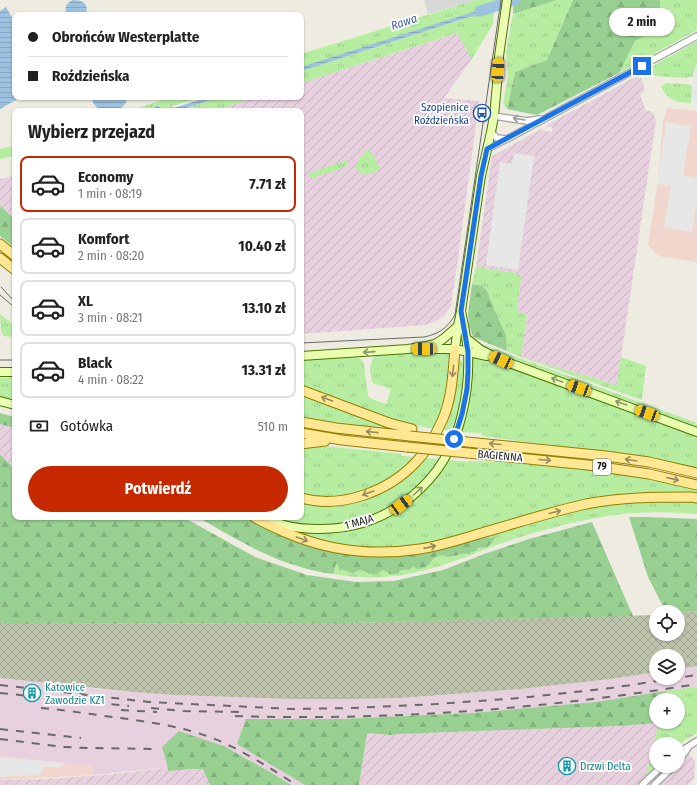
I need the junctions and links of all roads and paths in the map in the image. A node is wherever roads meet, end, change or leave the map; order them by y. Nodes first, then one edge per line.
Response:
1 (507, 0) edge
2 (697, 36) edge
3 (494, 116) junction
4 (544, 118) junction
5 (491, 132) junction
6 (507, 139) junction
7 (487, 149) junction
8 (0, 244) edge
9 (12, 254) edge
10 (0, 258) edge
11 (12, 268) edge
12 (461, 311) junction
13 (458, 326) junction
14 (466, 338) junction
15 (408, 349) junction
16 (455, 349) junction
17 (468, 352) junction
18 (304, 356) edge
19 (501, 360) junction
20 (0, 372) edge
21 (12, 372) edge
22 (304, 391) edge
23 (0, 401) edge
24 (12, 404) edge
25 (304, 423) edge
26 (697, 432) edge
27 (411, 433) junction
28 (304, 434) edge
29 (342, 440) junction
30 (304, 443) edge
31 (448, 444) junction
32 (697, 473) edge
33 (697, 485) edge
34 (697, 498) edge
35 (304, 499) edge
36 (260, 520) edge
37 (272, 520) edge
38 (697, 741) edge
39 (690, 747) junction
40 (685, 750) edge
41 (685, 753) edge
42 (655, 773) edge
43 (667, 773) edge
44 (642, 785) edge
45 (654, 785) edge

1 - 3 street
2 - 4 street
4 -> 3 street
3 - 5 street
4 - 6 street
5 - 6 street
5 - 7 street
6 - 7 street
7 - 12 street
8 - 9 main road
10 - 11 main road
12 - 13 street
12 - 14 street, 1 MAJA
13 - 15 street
13 - 16 street
14 - 17 street, 1 MAJA
14 - 19 street
15 - 16 street
15 -> 18 street
16 - 17 street
16 -> 35 main road
17 - 19 street
17 - 31 street, 1 MAJA
26 -> 19 street
20 - 21 street
27 -> 22 main road
23 - 24 street
27 -> 25 main road
27 - 31 main road, BAGIENNA, bridge
28 - 29 main road, BAGIENNA / 79
29 - 30 main road
29 -> 33 main road, BAGIENNA / 79, bridge
32 -> 31 main road, BAGIENNA / 79, bridge
37 -> 31 street, 1 MAJA
36 -> 34 main road
38 - 39 street
39 - 40 street
39 - 41 street
42 - 44 street
43 - 45 street

